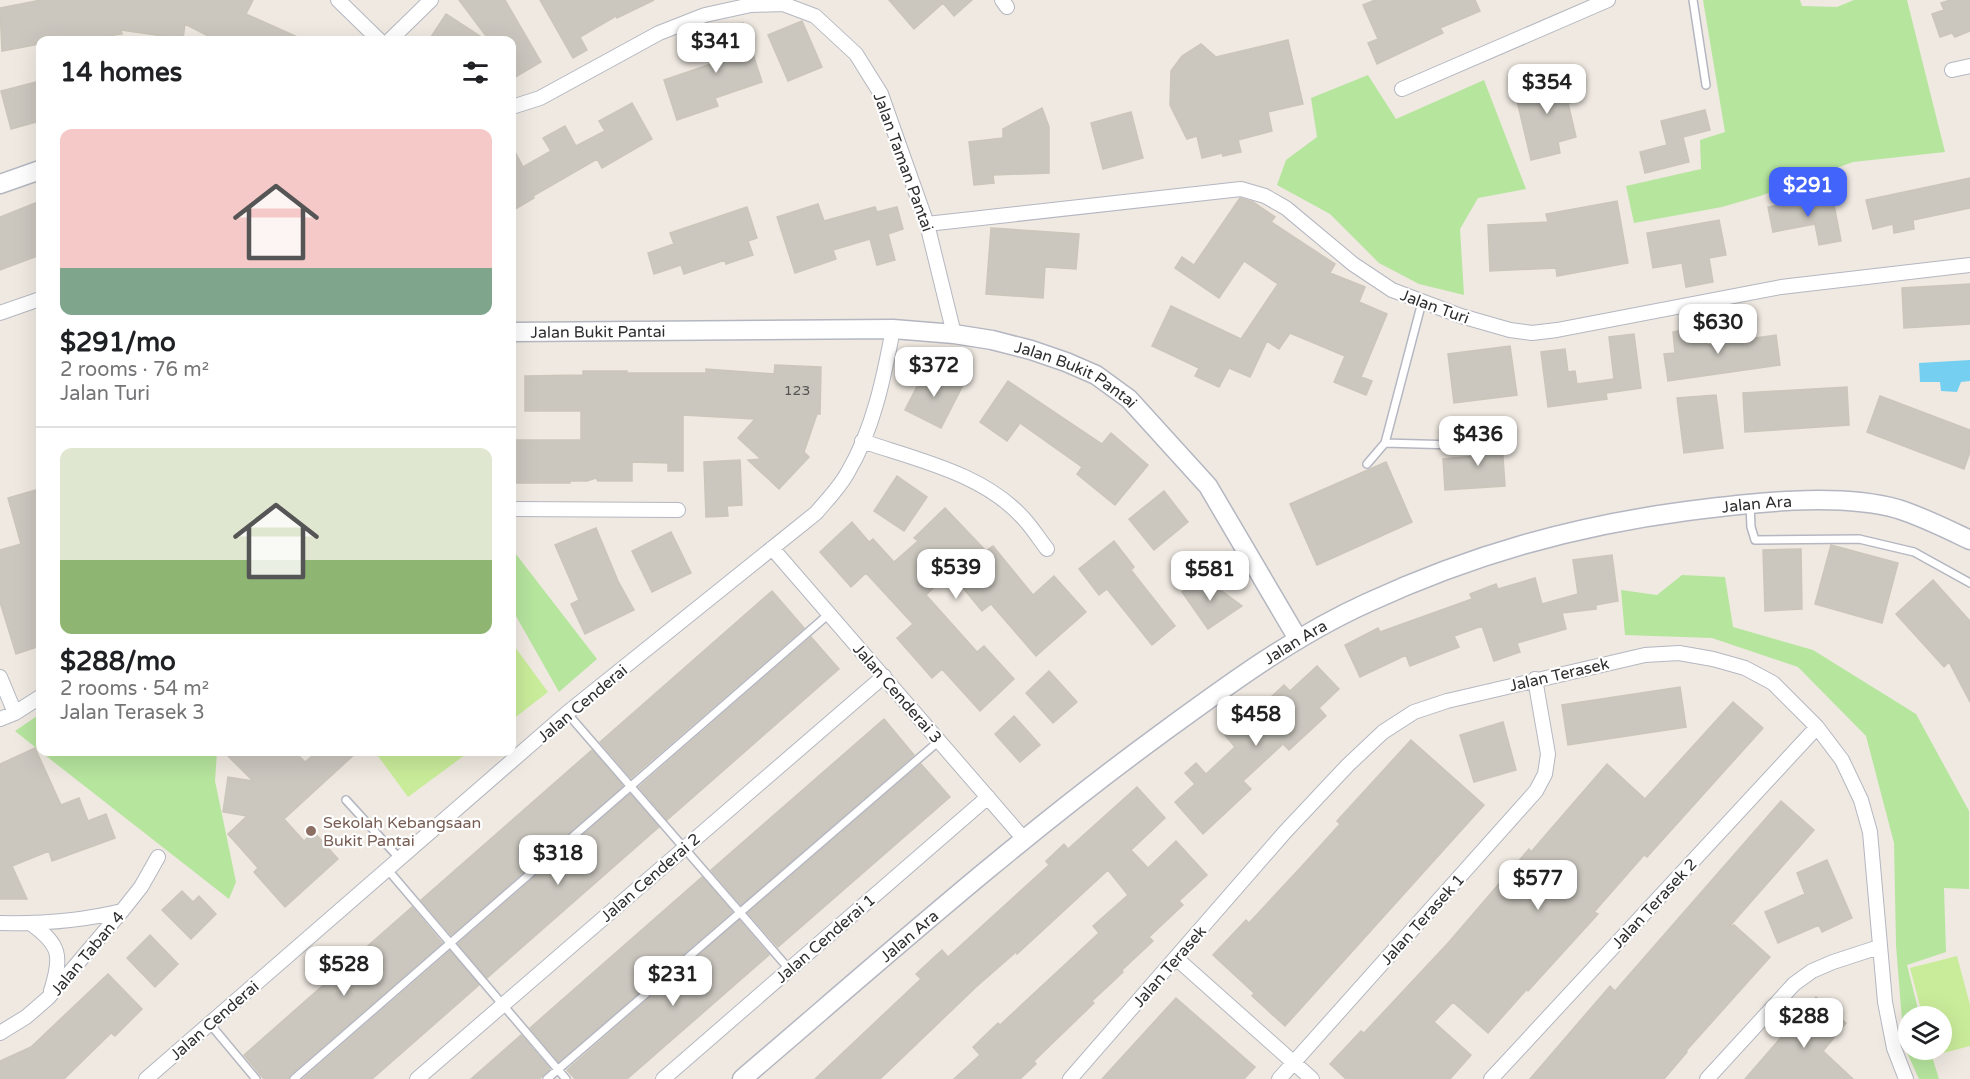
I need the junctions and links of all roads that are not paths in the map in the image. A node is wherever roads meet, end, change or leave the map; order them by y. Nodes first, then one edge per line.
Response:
1 (338, 0) edge
2 (431, 0) edge
3 (1608, 0) edge
4 (1693, 0) edge
5 (375, 36) edge
6 (394, 36) edge
7 (1970, 66) edge
8 (1952, 70) dead end
9 (1706, 85) dead end
10 (1402, 89) dead end
11 (516, 106) edge
12 (36, 171) edge
13 (0, 184) edge
14 (927, 224) junction
15 (1970, 265) edge
16 (36, 301) edge
17 (1422, 302) junction
18 (0, 313) edge
19 (893, 329) junction
20 (516, 332) edge
21 (954, 334) junction
22 (862, 441) junction
23 (1385, 443) junction
24 (1454, 445) dead end
25 (1368, 464) dead end
26 (1750, 503) junction
27 (516, 509) edge
28 (678, 510) dead end
29 (1970, 540) edge
30 (772, 548) junction
31 (1047, 549) dead end
32 (1970, 584) edge
33 (830, 613) junction
34 (1298, 639) junction
35 (884, 676) junction
36 (0, 677) edge
37 (1535, 679) junction
38 (36, 700) edge
39 (15, 713) junction
40 (567, 713) junction
41 (0, 720) edge
42 (1816, 727) junction
43 (939, 741) junction
44 (630, 786) junction
45 (988, 797) junction
46 (346, 800) dead end
47 (1023, 838) junction
48 (684, 848) junction
49 (158, 857) dead end
50 (400, 859) junction
51 (388, 870) junction
52 (122, 912) junction
53 (740, 913) junction
54 (0, 923) edge
55 (30, 923) junction
56 (450, 943) junction
57 (1879, 947) junction
58 (1176, 958) junction
59 (789, 969) junction
60 (48, 998) junction
61 (503, 1005) junction
62 (210, 1023) junction
63 (0, 1033) edge
64 (1293, 1062) junction
65 (558, 1070) junction
66 (146, 1079) edge
67 (256, 1079) edge
68 (294, 1079) edge
69 (417, 1079) edge
70 (547, 1079) edge
71 (566, 1079) edge
72 (663, 1079) edge
73 (742, 1079) edge
74 (1071, 1079) edge
75 (1279, 1079) edge
76 (1312, 1079) edge
77 (1491, 1079) edge
78 (1707, 1079) edge
79 (1906, 1079) edge

1 - 5 street
2 - 6 street
3 - 10 street
4 - 9 lane
7 - 8 street
11 - 14 street, Jalan Taman Pantai
12 - 13 street
14 - 17 street, Jalan Turi
14 - 21 street, Jalan Taman Pantai
15 - 17 street, Jalan Turi
16 - 18 street
17 - 23 lane
19 - 20 street, Jalan Bukit Pantai
19 - 21 street, Jalan Bukit Pantai
19 - 22 street, Jalan Cenderai
21 - 34 street, Jalan Bukit Pantai
22 - 30 street, Jalan Cenderai
22 - 31 street
23 - 24 lane
23 - 25 lane
26 - 29 street, Jalan Ara
26 - 32 lane
26 - 34 street, Jalan Ara
27 - 28 street
30 - 33 street, Jalan Cenderai 3
30 - 40 street, Jalan Cenderai
33 - 35 street, Jalan Cenderai 3
33 - 44 lane
34 - 47 street, Jalan Ara
35 - 43 street, Jalan Cenderai 3
35 - 48 street, Jalan Cenderai 2
36 - 39 street
37 - 42 street, Jalan Terasek
37 - 58 street, Jalan Terasek
37 - 64 street, Jalan Terasek 1
38 - 39 street
39 - 41 street
40 - 44 lane
40 - 50 street, Jalan Cenderai
42 - 57 street, Jalan Terasek
42 - 77 street, Jalan Terasek 2
43 - 45 street, Jalan Cenderai 3
43 - 53 lane
44 - 48 lane
44 - 56 lane
45 - 47 street, Jalan Cenderai 3
45 - 59 street, Jalan Cenderai 1
46 - 50 lane
47 - 73 street, Jalan Ara
48 - 53 lane
48 - 61 street, Jalan Cenderai 2
49 - 52 street, Jalan Taban 4
50 - 51 street, Jalan Cenderai
51 - 56 lane
51 - 62 street, Jalan Cenderai
52 - 55 street
52 - 60 street, Jalan Taban 4
53 - 59 lane
53 - 65 lane
54 - 55 street
55 - 60 street
56 - 61 lane
56 - 68 lane
57 - 78 street
57 - 79 street, Jalan Terasek
58 - 64 street
58 - 74 street, Jalan Terasek
59 - 72 street, Jalan Cenderai 1
60 - 63 street, Jalan Taban 4
61 - 65 lane
61 - 69 street, Jalan Cenderai 2
62 - 66 street, Jalan Cenderai
62 - 67 lane
64 - 75 street, Jalan Terasek 1
64 - 76 street
65 - 70 lane
65 - 71 lane

